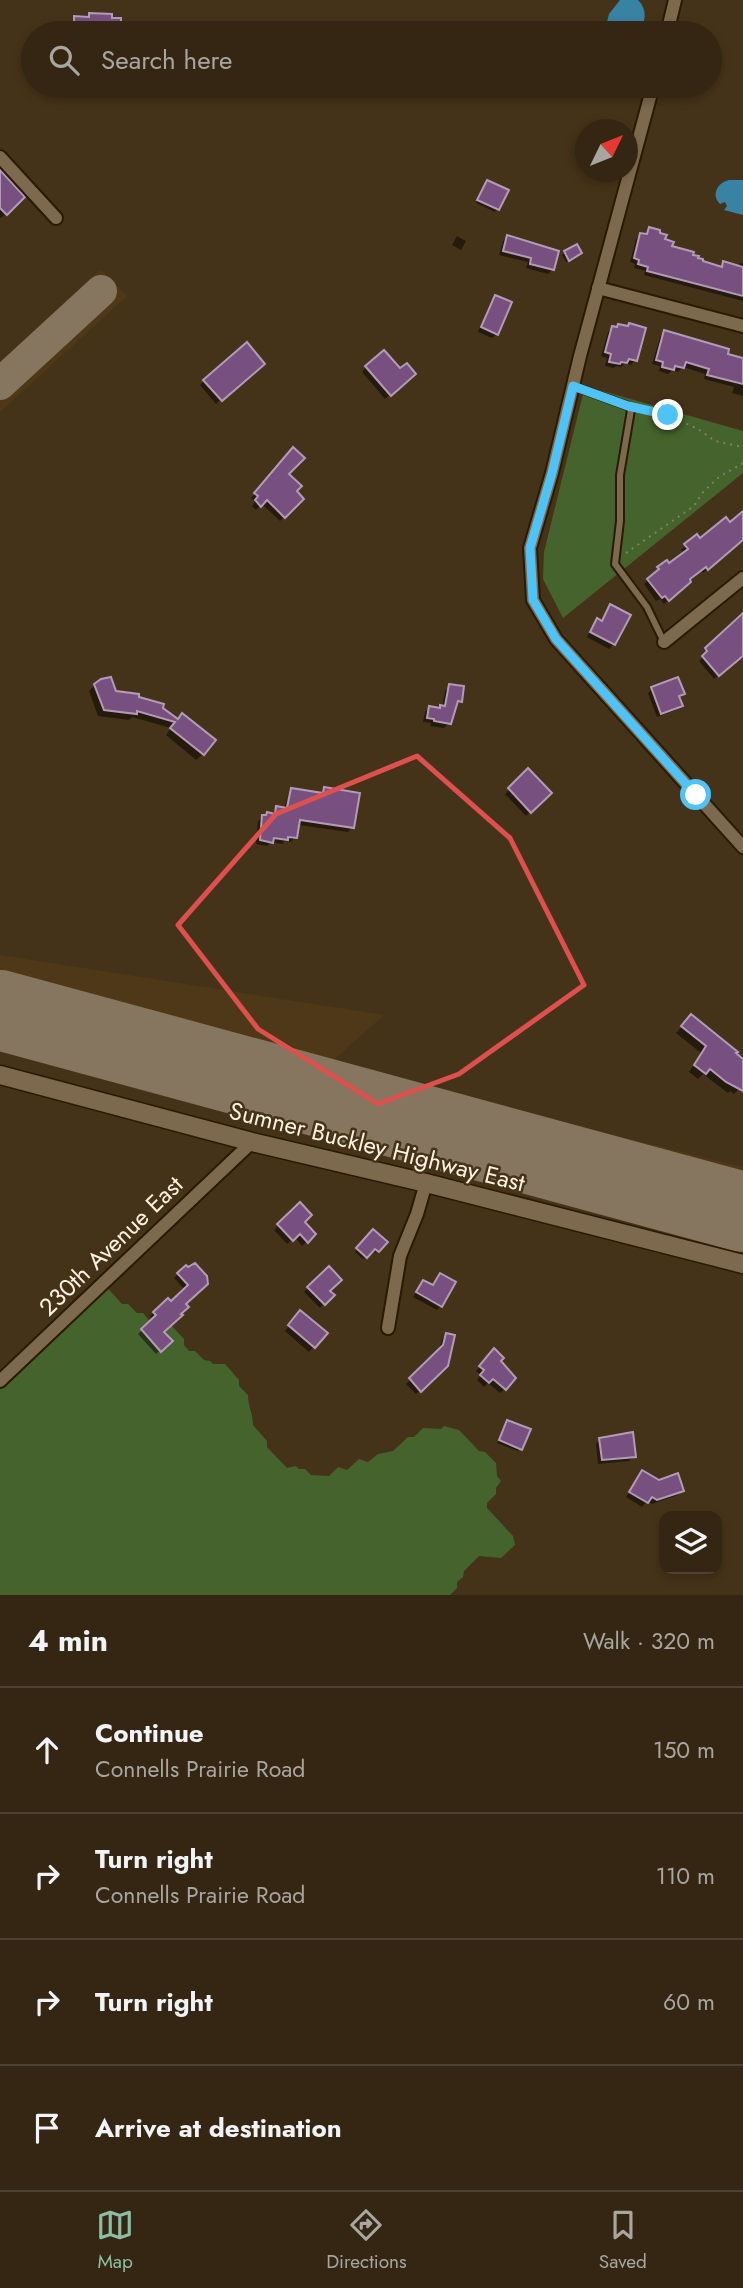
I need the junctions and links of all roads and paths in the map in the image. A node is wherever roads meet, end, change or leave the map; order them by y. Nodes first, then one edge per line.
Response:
1 (675, 0) edge
2 (670, 21) edge
3 (650, 98) edge
4 (0, 157) edge
5 (55, 218) dead end
6 (598, 288) junction
7 (743, 327) edge
8 (573, 386) junction
9 (628, 406) junction
10 (743, 447) edge
11 (743, 463) edge
12 (615, 560) junction
13 (743, 578) edge
14 (664, 642) joint
15 (743, 847) edge
16 (0, 1075) edge
17 (252, 1142) junction
18 (426, 1183) junction
19 (743, 1264) edge
20 (388, 1328) dead end
21 (0, 1381) edge

1 - 2 street
3 - 6 street
4 - 5 street
6 - 7 street
6 - 8 street
8 - 9 lane
8 - 15 street
9 - 10 path
9 - 12 lane
11 - 12 path
12 - 14 lane
13 - 14 street
16 - 17 street, Sumner Buckley Highway East
17 - 18 street, Sumner Buckley Highway East
17 - 21 street, 230th Avenue East
18 - 19 street, Sumner Buckley Highway East
18 - 20 street

